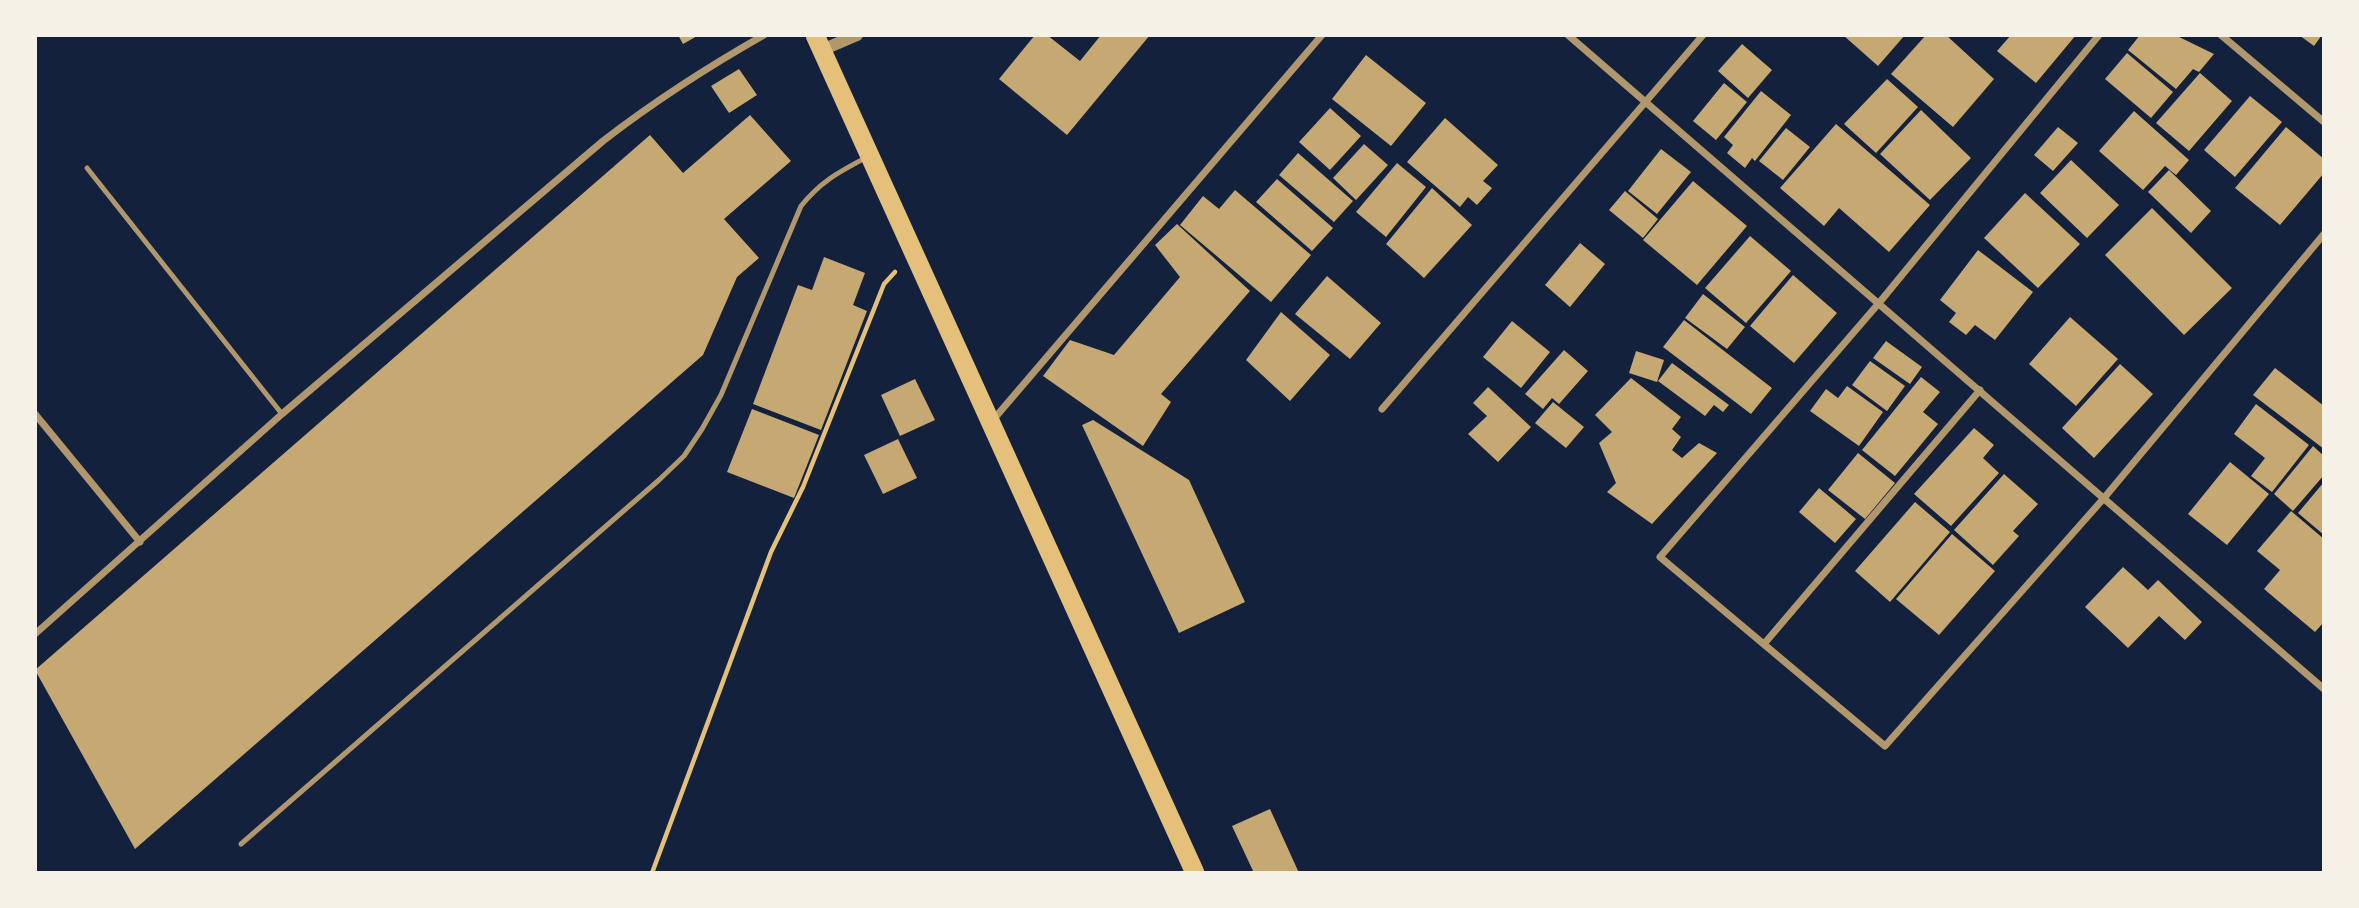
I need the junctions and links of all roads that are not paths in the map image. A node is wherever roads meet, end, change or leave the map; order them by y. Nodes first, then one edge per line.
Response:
1 (764, 35) edge
2 (857, 35) edge
3 (1322, 35) edge
4 (1568, 35) edge
5 (1703, 35) edge
6 (2099, 35) edge
7 (2221, 35) edge
8 (819, 43) edge
9 (1645, 102) junction
10 (2324, 122) edge
11 (870, 156) junction
12 (87, 168) dead end
13 (2324, 234) edge
14 (1879, 303) junction
15 (1980, 390) junction
16 (1381, 409) dead end
17 (35, 414) edge
18 (282, 414) junction
19 (991, 423) junction
20 (2104, 498) junction
21 (140, 542) junction
22 (35, 634) edge
23 (1764, 644) junction
24 (2324, 689) edge
25 (241, 844) dead end
26 (1195, 873) edge

1 - 18 street
2 - 8 street
3 - 19 street
4 - 9 street
5 - 9 street
6 - 14 street
7 - 10 street
8 - 11 highway
9 - 14 street
9 - 16 street
11 - 19 highway
11 - 25 lane
12 - 18 lane
13 - 20 street
14 - 15 street
14 - 23 street
15 - 20 street
15 - 23 street
17 - 21 street
18 - 21 street
19 - 26 highway
20 - 23 street
20 - 24 street
21 - 22 street

